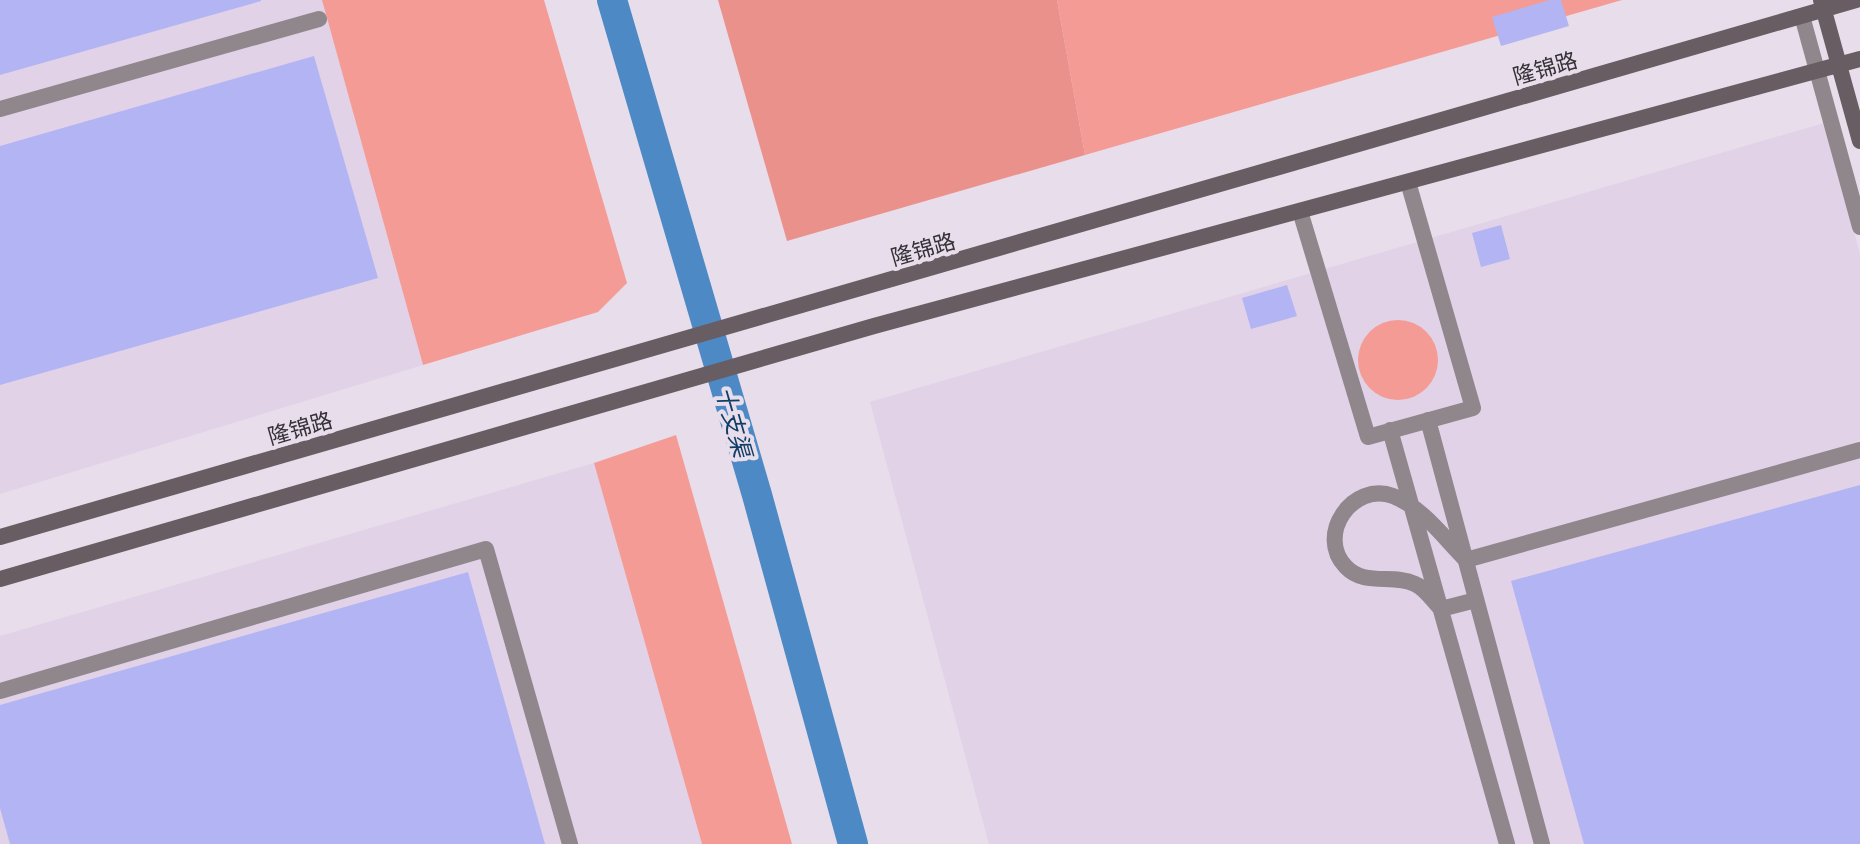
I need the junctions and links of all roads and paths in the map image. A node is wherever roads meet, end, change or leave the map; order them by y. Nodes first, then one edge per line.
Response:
1 (1856, 0) edge
2 (1822, 5) edge
3 (1802, 16) junction
4 (319, 19) dead end
5 (1860, 59) edge
6 (1839, 65) junction
7 (1817, 71) junction
8 (0, 109) edge
9 (1860, 141) edge
10 (1408, 182) junction
11 (1300, 211) junction
12 (1860, 227) edge
13 (1428, 420) junction
14 (1390, 430) junction
15 (1860, 450) edge
16 (1412, 506) junction
17 (0, 537) edge
18 (1466, 560) junction
19 (0, 579) edge
20 (1476, 600) junction
21 (1441, 609) junction
22 (0, 691) edge
23 (570, 844) edge
24 (1507, 844) edge
25 (1542, 844) edge

1 - 2 main road, 隆锦路
2 - 3 main road, 隆锦路
2 - 6 main road
3 - 7 lane
3 - 17 main road, 隆锦路
4 - 8 lane
5 - 6 main road
6 - 7 main road
6 - 9 main road
7 - 10 main road
7 - 12 lane
10 - 11 main road
10 - 13 lane
11 - 14 lane
11 - 19 main road
13 - 14 lane
13 - 18 lane
14 - 16 lane
15 - 18 lane
16 - 18 lane
16 - 21 lane
16 - 21 lane
18 - 20 lane
20 - 21 lane
20 - 25 lane
21 - 24 lane
22 - 23 lane

